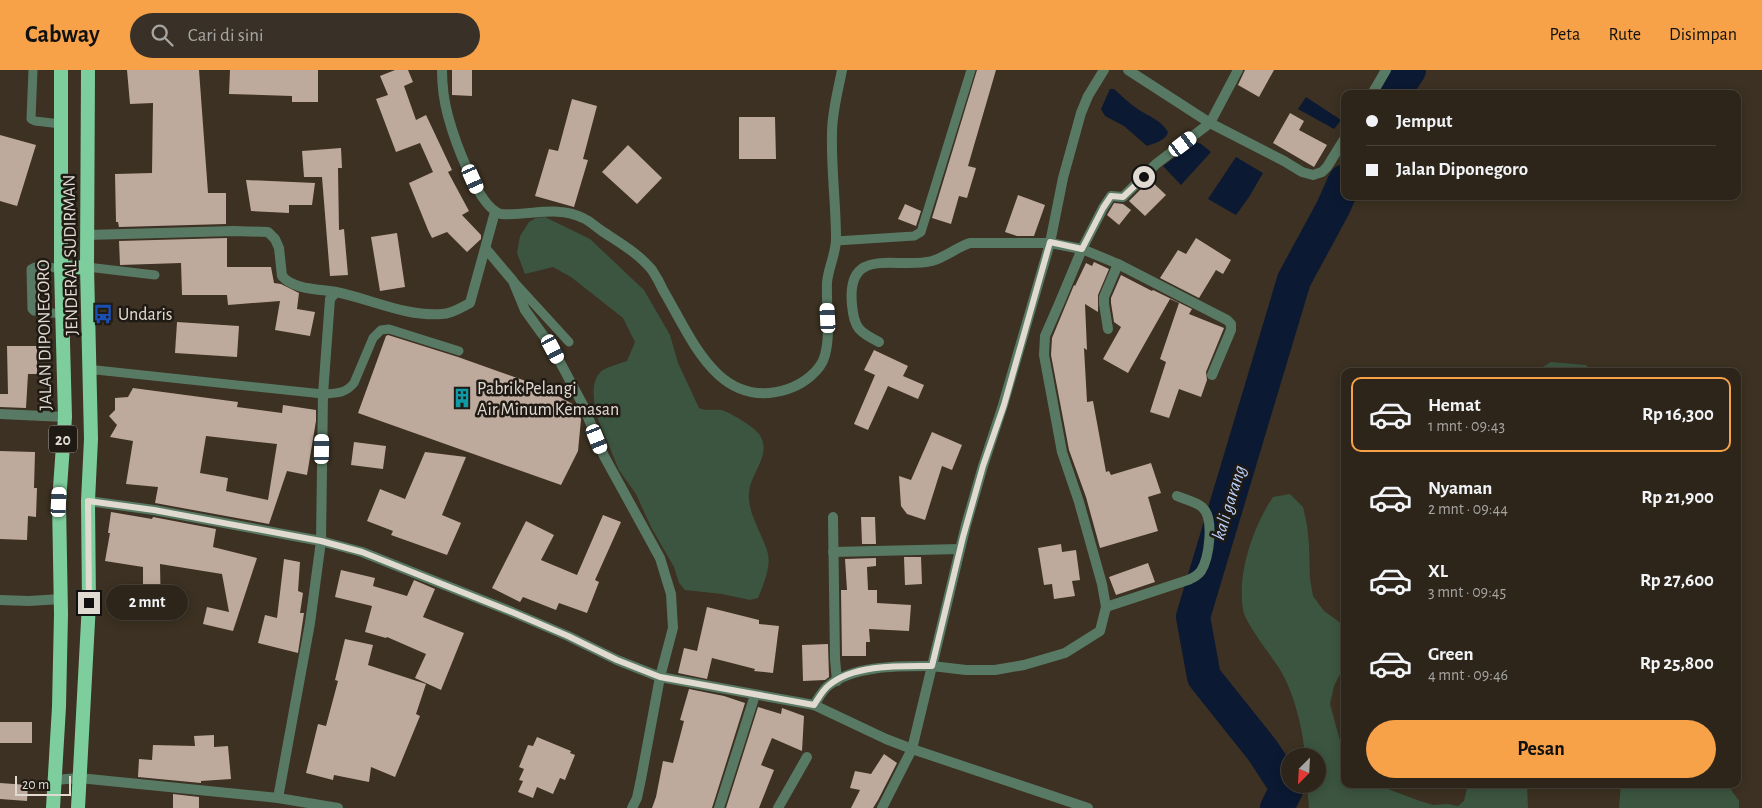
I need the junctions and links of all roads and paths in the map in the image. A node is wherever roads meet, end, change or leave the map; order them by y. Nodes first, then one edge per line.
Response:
1 (33, 70) edge
2 (61, 70) edge
3 (88, 70) edge
4 (442, 70) edge
5 (842, 70) edge
6 (972, 70) edge
7 (1104, 70) edge
8 (1128, 70) edge
9 (1238, 70) edge
10 (1386, 70) edge
11 (1374, 90) edge
12 (1210, 123) junction
13 (61, 124) junction
14 (1341, 145) edge
15 (495, 212) junction
16 (88, 235) junction
17 (836, 241) junction
18 (1050, 242) junction
19 (486, 248) junction
20 (1082, 249) junction
21 (1118, 264) junction
22 (87, 267) junction
23 (61, 268) junction
24 (155, 275) dead end
25 (513, 281) junction
26 (336, 292) junction
27 (62, 314) junction
28 (1108, 330) dead end
29 (569, 342) dead end
30 (879, 342) dead end
31 (459, 351) dead end
32 (91, 371) junction
33 (1212, 374) dead end
34 (323, 394) junction
35 (0, 414) edge
36 (65, 417) junction
37 (1177, 496) dead end
38 (88, 501) junction
39 (833, 517) dead end
40 (321, 541) junction
41 (960, 549) junction
42 (833, 552) junction
43 (61, 599) junction
44 (0, 600) edge
45 (1106, 607) junction
46 (932, 666) junction
47 (660, 677) junction
48 (837, 681) junction
49 (755, 695) junction
50 (814, 705) junction
51 (912, 748) junction
52 (807, 757) dead end
53 (79, 778) junction
54 (55, 780) junction
55 (278, 798) junction
56 (54, 808) edge
57 (78, 808) edge
58 (338, 808) edge
59 (632, 808) edge
60 (719, 808) edge
61 (778, 808) edge
62 (882, 808) edge
63 (1088, 808) edge

1 - 13 lane
2 - 13 highway, JALAN DIPONEGORO / 20
3 - 16 highway, JENDERAL SUDIRMAN / 20
4 - 15 street
5 - 17 street
6 - 17 lane
7 - 18 street
8 - 12 street
9 - 12 street
10 - 11 street
12 - 14 street
12 - 20 street
13 - 23 highway, JALAN DIPONEGORO / 20
15 - 17 street
15 - 19 street
16 - 22 highway, JENDERAL SUDIRMAN / 20
16 - 26 street
18 - 20 street
18 - 30 street
18 - 41 street
19 - 25 street
19 - 26 street
20 - 21 street
20 - 45 street
21 - 28 street
21 - 33 street
22 - 23 highway
22 - 24 lane
22 - 32 highway, JENDERAL SUDIRMAN / 20
23 - 27 highway, JALAN DIPONEGORO / 20
23 - 27 lane
25 - 29 lane
25 - 47 street
26 - 34 street
27 - 36 highway, JALAN DIPONEGORO / 20
31 - 34 lane
32 - 34 lane
32 - 38 highway, JENDERAL SUDIRMAN / 20
34 - 40 street
35 - 36 street
36 - 43 highway, JALAN DIPONEGORO / 20
37 - 45 street
38 - 40 street
38 - 53 highway, 20
39 - 42 street
40 - 47 street
40 - 55 street
41 - 42 street
41 - 46 street
42 - 48 street
43 - 44 street
43 - 54 highway, JALAN DIPONEGORO / 20
45 - 46 street
46 - 48 street
46 - 51 street
47 - 49 street
47 - 59 street
48 - 50 street
49 - 50 street
49 - 60 street
50 - 51 street
51 - 62 street
51 - 63 street
52 - 61 street
53 - 54 street
53 - 55 street
53 - 57 highway, 20
54 - 56 highway, JALAN DIPONEGORO / 20
55 - 58 street

